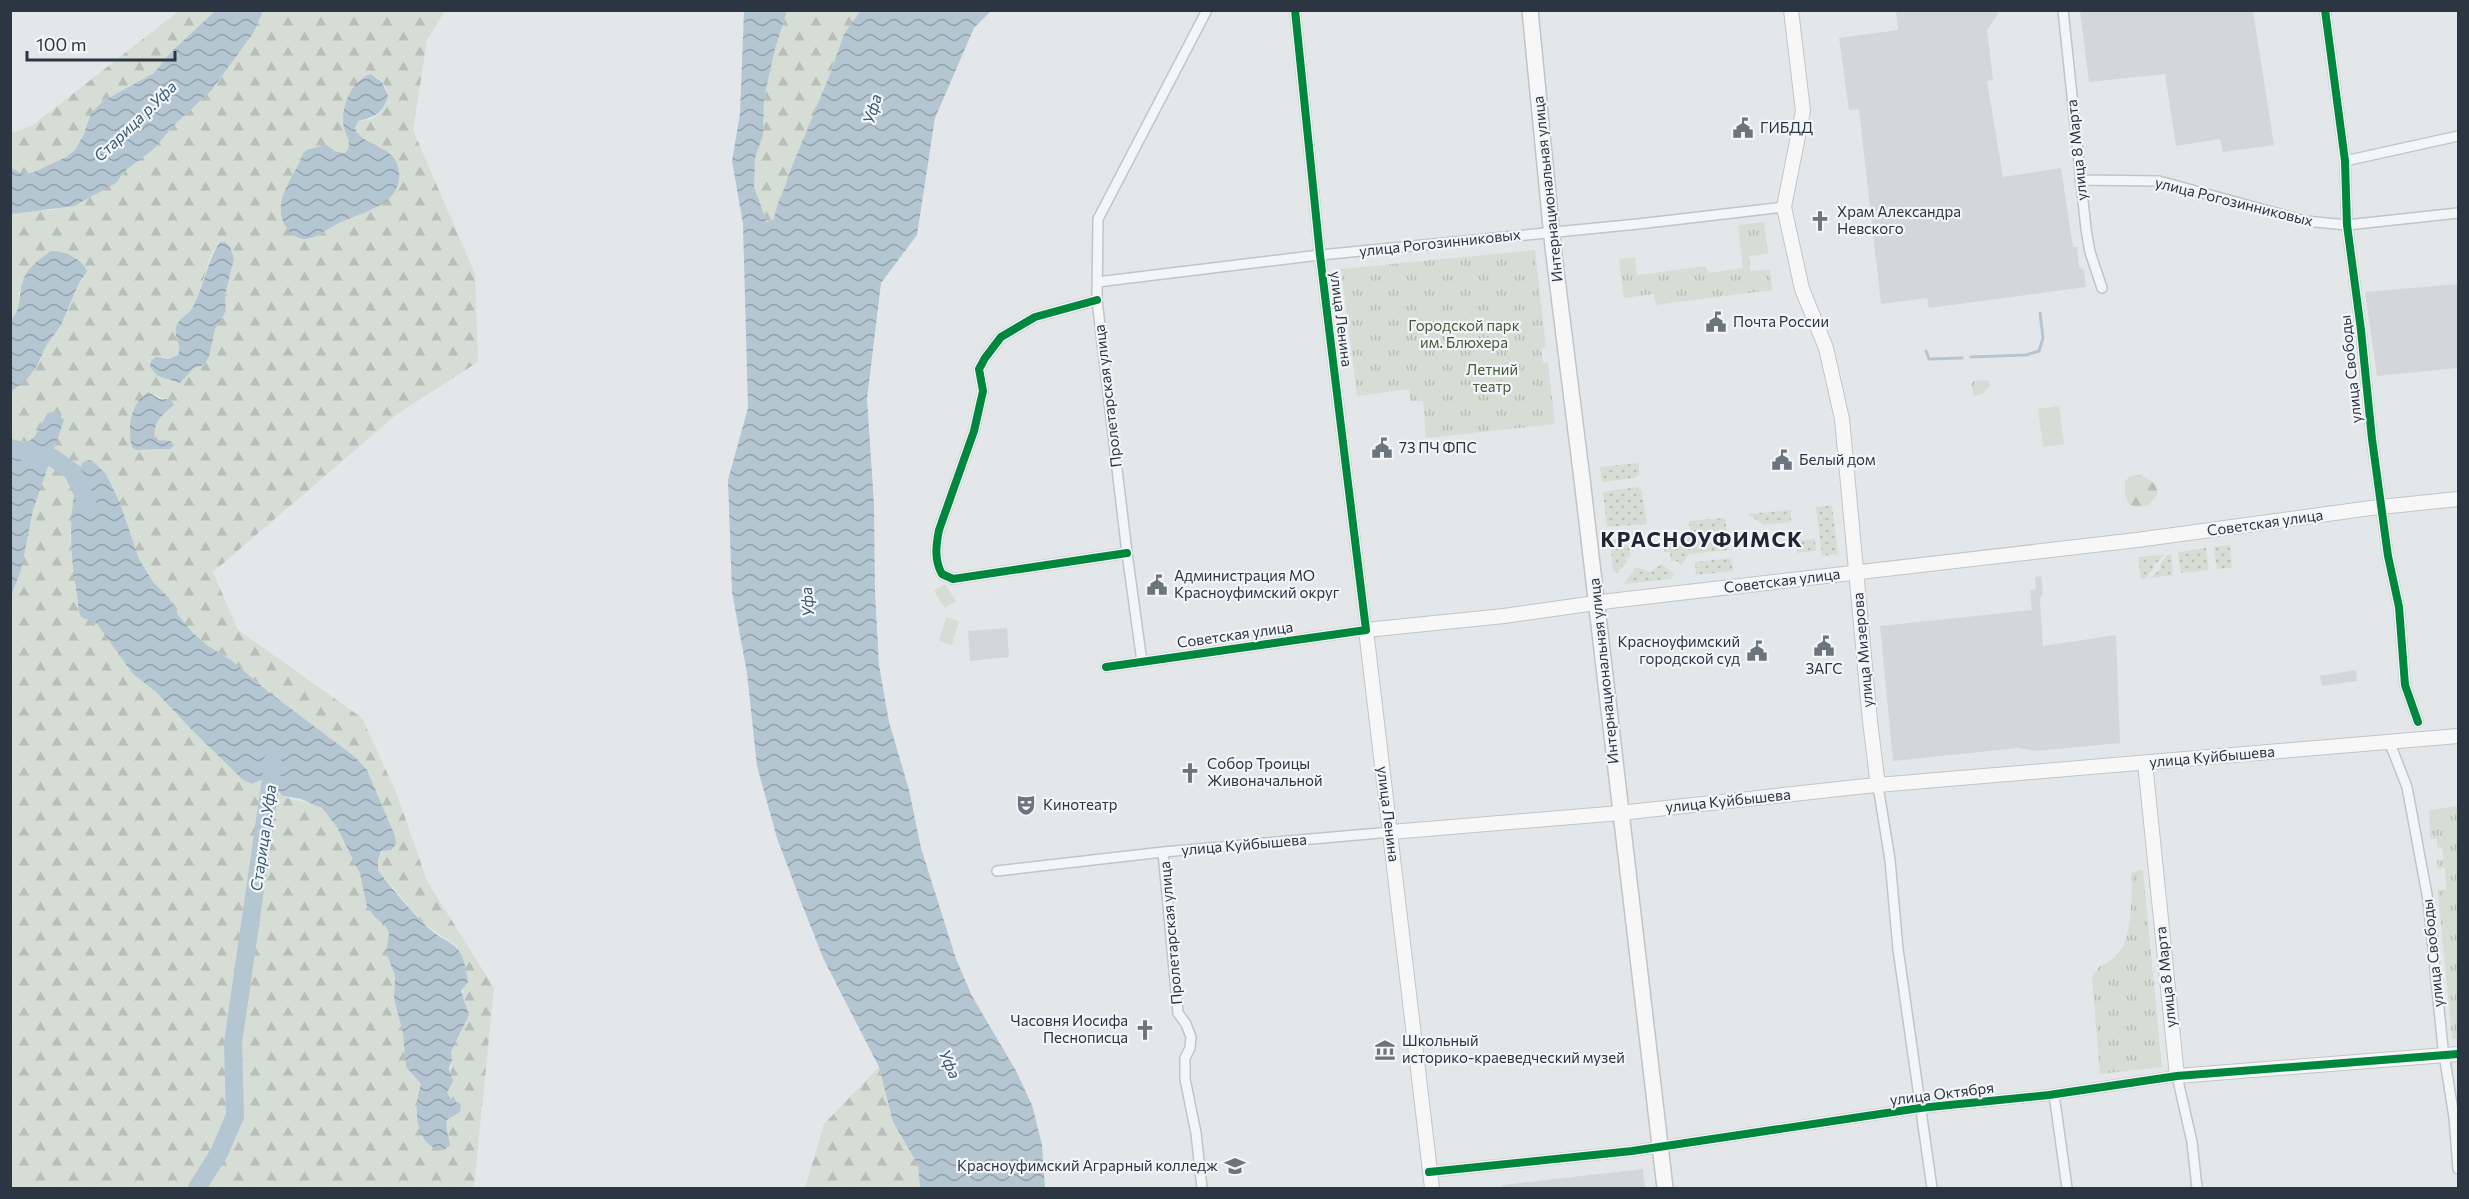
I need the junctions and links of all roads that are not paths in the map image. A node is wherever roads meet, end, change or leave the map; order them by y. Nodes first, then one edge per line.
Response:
1 (1207, 10) edge
2 (1295, 10) edge
3 (1530, 10) edge
4 (1791, 10) edge
5 (2063, 10) edge
6 (2325, 10) edge
7 (2458, 136) edge
8 (2345, 161) junction
9 (2080, 180) junction
10 (1784, 207) junction
11 (2458, 213) edge
12 (2347, 225) junction
13 (1552, 231) junction
14 (1320, 255) junction
15 (1097, 282) junction
16 (2102, 288) dead end
17 (1097, 300) junction
18 (2458, 499) edge
19 (2381, 507) junction
20 (1126, 553) junction
21 (1857, 571) junction
22 (1596, 603) junction
23 (1366, 630) junction
24 (1142, 662) junction
25 (1106, 667) dead end
26 (2418, 723) dead end
27 (2458, 736) edge
28 (2388, 741) junction
29 (2145, 764) junction
30 (1878, 786) junction
31 (1620, 813) junction
32 (1391, 832) junction
33 (1163, 852) junction
34 (997, 871) dead end
35 (2458, 1054) edge
36 (2444, 1056) junction
37 (2177, 1076) junction
38 (2054, 1094) junction
39 (1920, 1108) junction
40 (1660, 1146) junction
41 (2458, 1169) edge
42 (1430, 1172) junction
43 (1202, 1188) edge
44 (1432, 1188) edge
45 (1665, 1188) edge
46 (1932, 1188) edge
47 (2067, 1188) edge
48 (2197, 1188) edge

1 - 15 street, Пролетарская улица
2 - 14 street, улица Ленина
3 - 13 main road, Интернациональная улица
4 - 10 main road, улица Мизерова
5 - 9 street, улица 8 Марта
6 - 8 street, улица Свободы
7 - 8 street
8 - 12 street, улица Свободы
9 - 12 street, улица Рогозинниковых
9 - 16 street, улица 8 Марта
10 - 13 street, улица Рогозинниковых
10 - 21 main road, улица Мизерова
11 - 12 street, улица Рогозинниковых
12 - 19 street, улица Свободы
13 - 14 street, улица Рогозинниковых
13 - 22 main road, Интернациональная улица
14 - 15 street, улица Рогозинниковых
14 - 23 street, улица Ленина
15 - 17 street, Пролетарская улица
17 - 20 street, Пролетарская улица
17 - 20 street
18 - 19 main road, Советская улица
19 - 21 main road, Советская улица
19 - 26 street, улица Свободы
20 - 24 street, Пролетарская улица
21 - 22 main road, Советская улица
21 - 30 main road, улица Мизерова
22 - 23 main road, Советская улица
22 - 31 main road, Интернациональная улица
23 - 24 street, Советская улица
23 - 32 main road, улица Ленина
24 - 25 street, Советская улица
27 - 28 main road, улица Куйбышева
28 - 29 main road, улица Куйбышева
28 - 36 street, улица Свободы
29 - 30 main road, улица Куйбышева
29 - 37 main road, улица 8 Марта
30 - 31 main road, улица Куйбышева
30 - 39 street, улица Мизерова
31 - 32 main road, улица Куйбышева
31 - 40 main road, Интернациональная улица
32 - 33 street, улица Куйбышева
32 - 42 main road, улица Ленина
33 - 34 street, улица Куйбышева
33 - 43 street, Пролетарская улица
35 - 36 main road, улица Октября
36 - 37 main road, улица Октября
36 - 41 street, улица Свободы
37 - 38 street, улица Октября
37 - 48 street, улица 8 Марта
38 - 39 street, улица Октября
38 - 47 street
39 - 40 street, улица Октября
39 - 46 street, улица Мизерова
40 - 42 street, улица Октября
40 - 45 main road, Интернациональная улица
42 - 44 main road, улица Ленина

